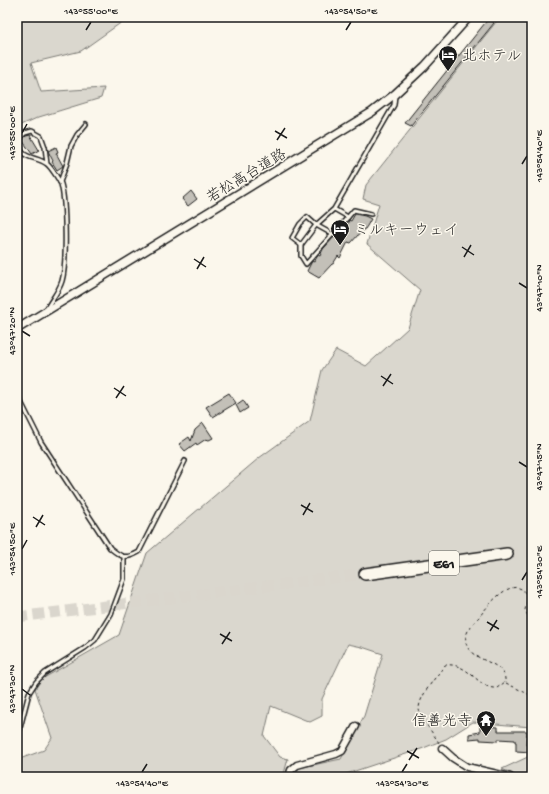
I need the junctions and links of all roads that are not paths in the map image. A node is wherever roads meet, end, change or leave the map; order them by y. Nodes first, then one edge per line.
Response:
1 (469, 17) edge
2 (395, 94) junction
3 (86, 124) dead end
4 (47, 164) junction
5 (60, 182) junction
6 (334, 209) junction
7 (371, 214) dead end
8 (348, 217) junction
9 (316, 224) junction
10 (332, 234) junction
11 (301, 244) junction
12 (45, 311) junction
13 (17, 329) edge
14 (17, 394) edge
15 (186, 461) dead end
16 (507, 554) tunnel mouth
17 (124, 557) junction
18 (365, 574) tunnel mouth
19 (356, 726) dead end
20 (17, 733) edge
21 (442, 748) road end
22 (289, 777) edge
23 (510, 777) edge

1 - 2 street, 若松高台道路
2 - 6 lane
2 - 12 street, 若松高台道路
3 - 5 lane
4 - 4 lane
4 - 5 lane
5 - 12 lane
6 - 8 lane
6 - 9 lane
7 - 8 lane
8 - 10 lane
9 - 10 lane
9 - 11 lane
9 - 11 lane
10 - 11 lane
12 - 13 street, 若松高台道路
14 - 17 lane
15 - 17 lane
16 - 18 highway, E61
17 - 20 lane
19 - 22 street
21 - 23 street

